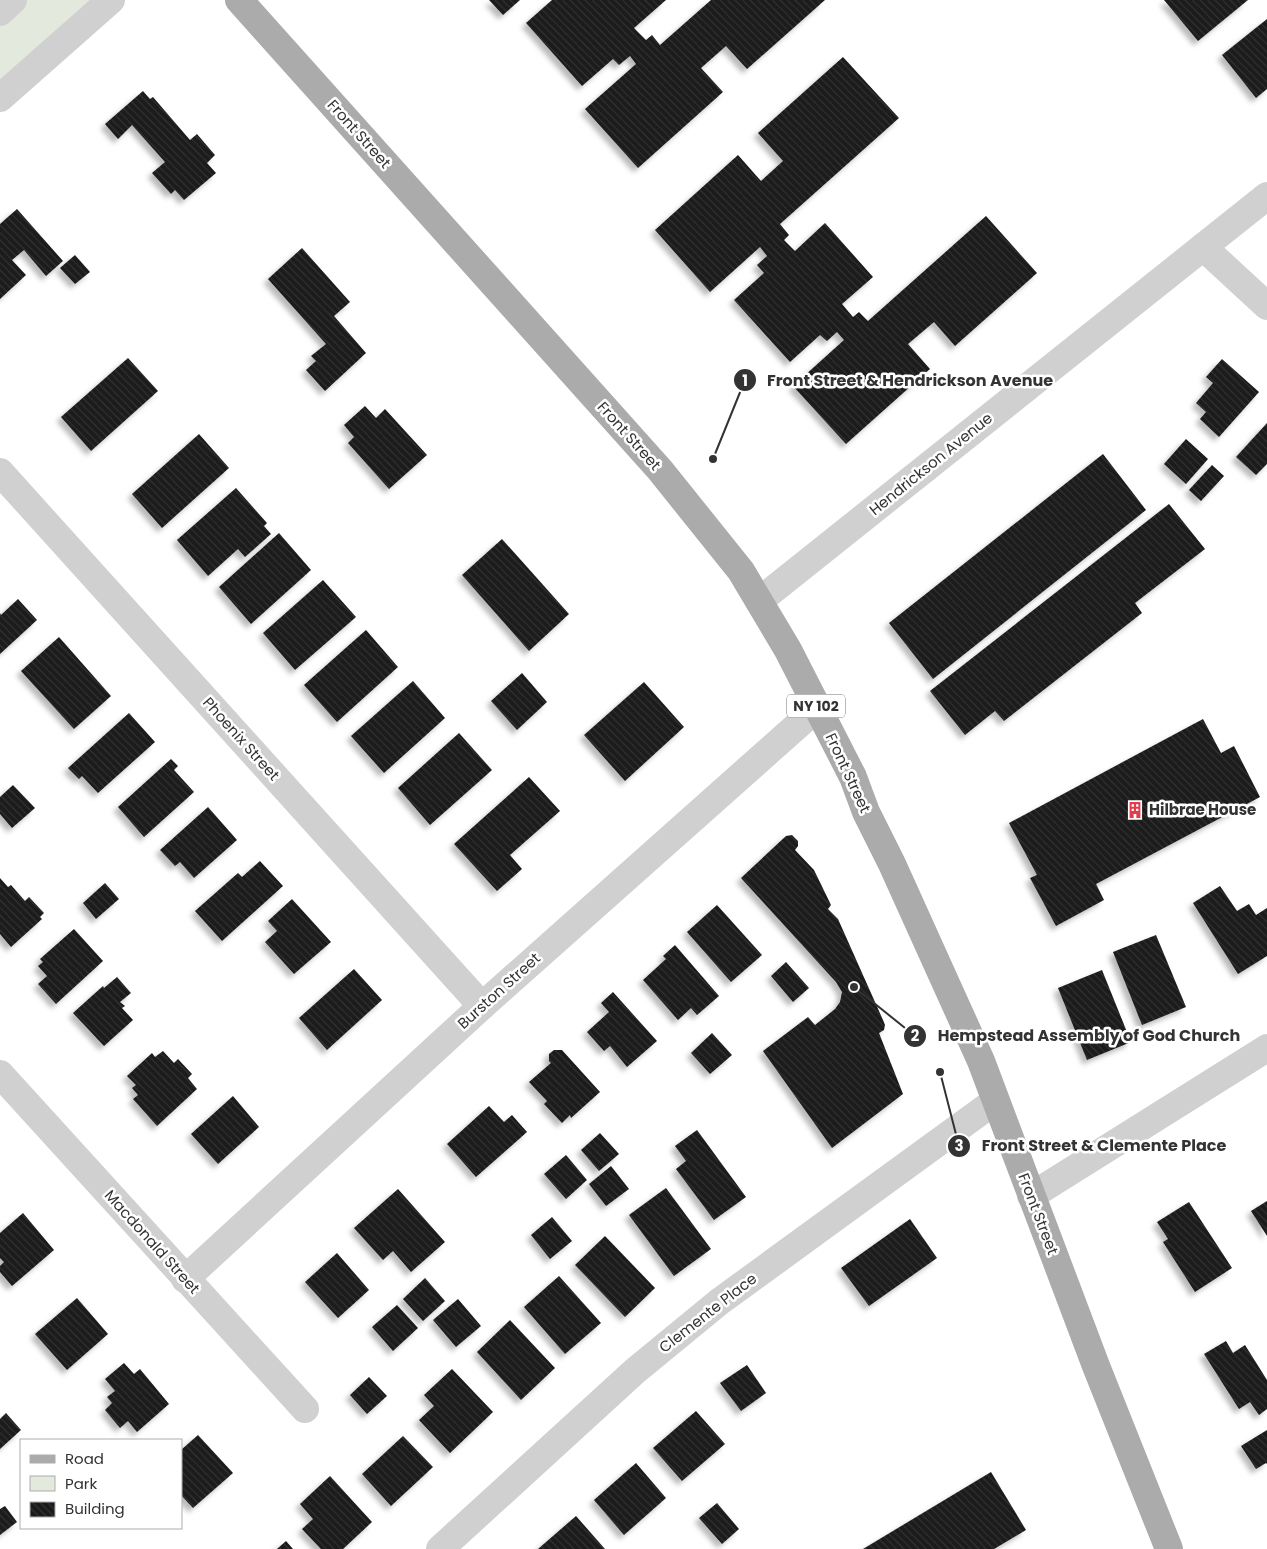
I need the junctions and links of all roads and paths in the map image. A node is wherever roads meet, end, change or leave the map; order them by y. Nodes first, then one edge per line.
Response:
1 (14, 0) edge
2 (111, 0) edge
3 (239, 0) edge
4 (0, 12) edge
5 (0, 98) edge
6 (1267, 196) edge
7 (1203, 247) junction
8 (1267, 306) edge
9 (0, 472) edge
10 (759, 601) junction
11 (817, 708) junction
12 (482, 1006) junction
13 (1267, 1048) edge
14 (0, 1074) edge
15 (995, 1101) junction
16 (1031, 1196) junction
17 (186, 1279) junction
18 (305, 1409) dead end
19 (1163, 1546) edge
20 (440, 1549) edge

1 - 4 street
2 - 5 street
3 - 10 main road, Front Street / NY 102
6 - 7 street, Hendrickson Avenue
7 - 8 street
7 - 10 street, Hendrickson Avenue
9 - 12 street, Phoenix Street
10 - 11 main road, Front Street / NY 102
11 - 12 street, Burston Street
11 - 15 main road, Front Street / NY 102
12 - 17 street, Burston Street
13 - 16 street
14 - 17 street, Macdonald Street
15 - 16 main road, Front Street / NY 102
15 - 20 street, Clemente Place
16 - 19 main road, Front Street / NY 102
17 - 18 street, Macdonald Street

